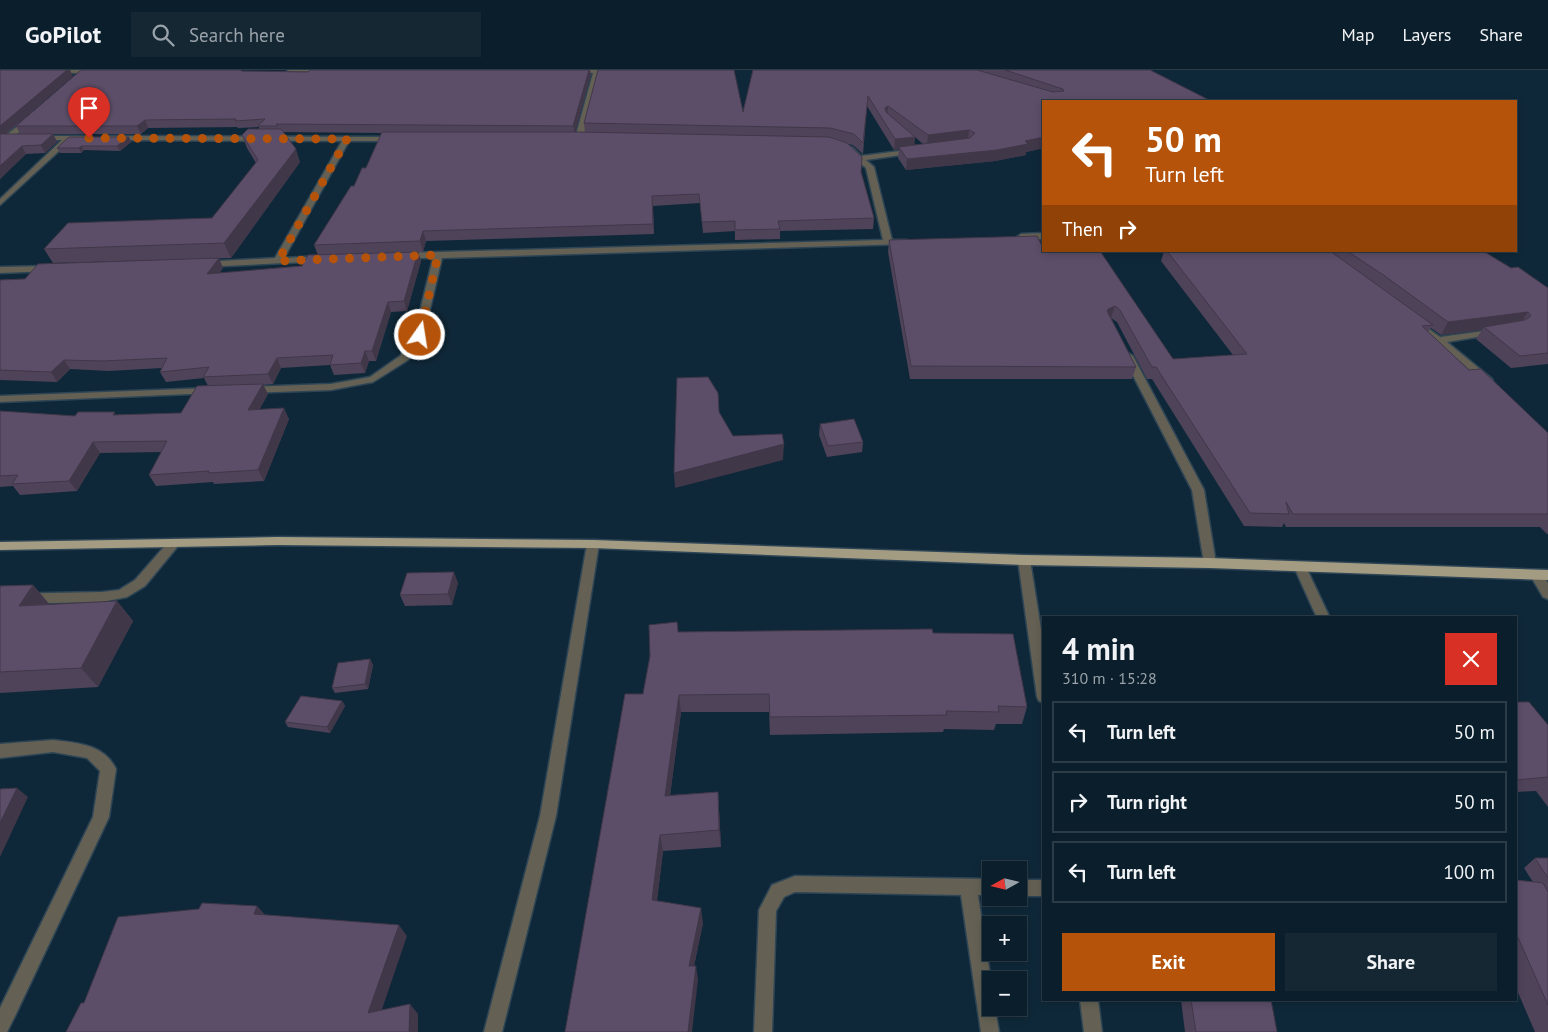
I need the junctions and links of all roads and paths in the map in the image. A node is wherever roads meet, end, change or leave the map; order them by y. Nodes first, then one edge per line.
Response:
1 (290, 70) edge
2 (329, 70) edge
3 (567, 70) edge
4 (597, 70) edge
5 (629, 70) edge
6 (86, 71) junction
7 (104, 71) edge
8 (48, 72) edge
9 (79, 78) edge
10 (36, 114) edge
11 (4, 138) edge
12 (25, 138) edge
13 (34, 138) edge
14 (69, 138) junction
15 (89, 138) edge
16 (99, 138) edge
17 (569, 138) edge
18 (579, 138) junction
19 (588, 138) edge
20 (347, 139) junction
21 (405, 139) edge
22 (917, 144) edge
23 (844, 147) edge
24 (860, 158) junction
25 (0, 203) edge
26 (1042, 236) edge
27 (1015, 237) edge
28 (918, 241) edge
29 (888, 242) junction
30 (438, 255) junction
31 (391, 257) edge
32 (334, 259) edge
33 (278, 261) junction
34 (198, 264) edge
35 (59, 268) edge
36 (0, 270) edge
37 (1409, 318) edge
38 (1506, 330) edge
39 (1438, 340) junction
40 (1124, 349) edge
41 (1493, 386) edge
42 (243, 390) edge
43 (224, 391) edge
44 (0, 399) edge
45 (174, 543) junction
46 (592, 544) junction
47 (0, 546) edge
48 (1024, 560) junction
49 (1210, 563) junction
50 (1300, 567) junction
51 (1542, 575) edge
52 (1548, 594) edge
53 (0, 599) edge
54 (1323, 616) edge
55 (1042, 683) edge
56 (0, 751) edge
57 (968, 887) junction
58 (982, 887) edge
59 (1028, 888) edge
60 (1042, 888) edge
61 (1089, 1001) edge
62 (0, 1025) edge
63 (493, 1032) edge
64 (763, 1032) edge
65 (990, 1032) edge
66 (1093, 1032) edge

1 - 2 street
3 - 4 street
4 - 5 street
4 - 18 street
6 - 7 street
6 - 8 street
6 - 9 street
10 - 11 street
11 - 12 street
13 - 14 street
14 - 15 street
14 - 25 street
16 - 20 street
17 - 18 street
18 - 19 street
20 - 21 street
20 - 33 street
22 - 24 street
23 - 24 street
24 - 29 street
26 - 27 street
28 - 29 street
29 - 30 street
30 - 31 street
30 - 42 street
32 - 33 street
33 - 34 street
35 - 36 street
37 - 39 street
38 - 39 street
39 - 41 street
40 - 49 street
43 - 44 street
45 - 46 main road
45 - 47 main road
45 - 53 street
46 - 48 main road
46 - 63 street
48 - 49 main road
48 - 55 street
49 - 50 main road
50 - 51 main road
50 - 54 street
51 - 52 street
56 - 62 street
57 - 58 street
57 - 64 street
57 - 65 street
59 - 60 street
61 - 66 street

